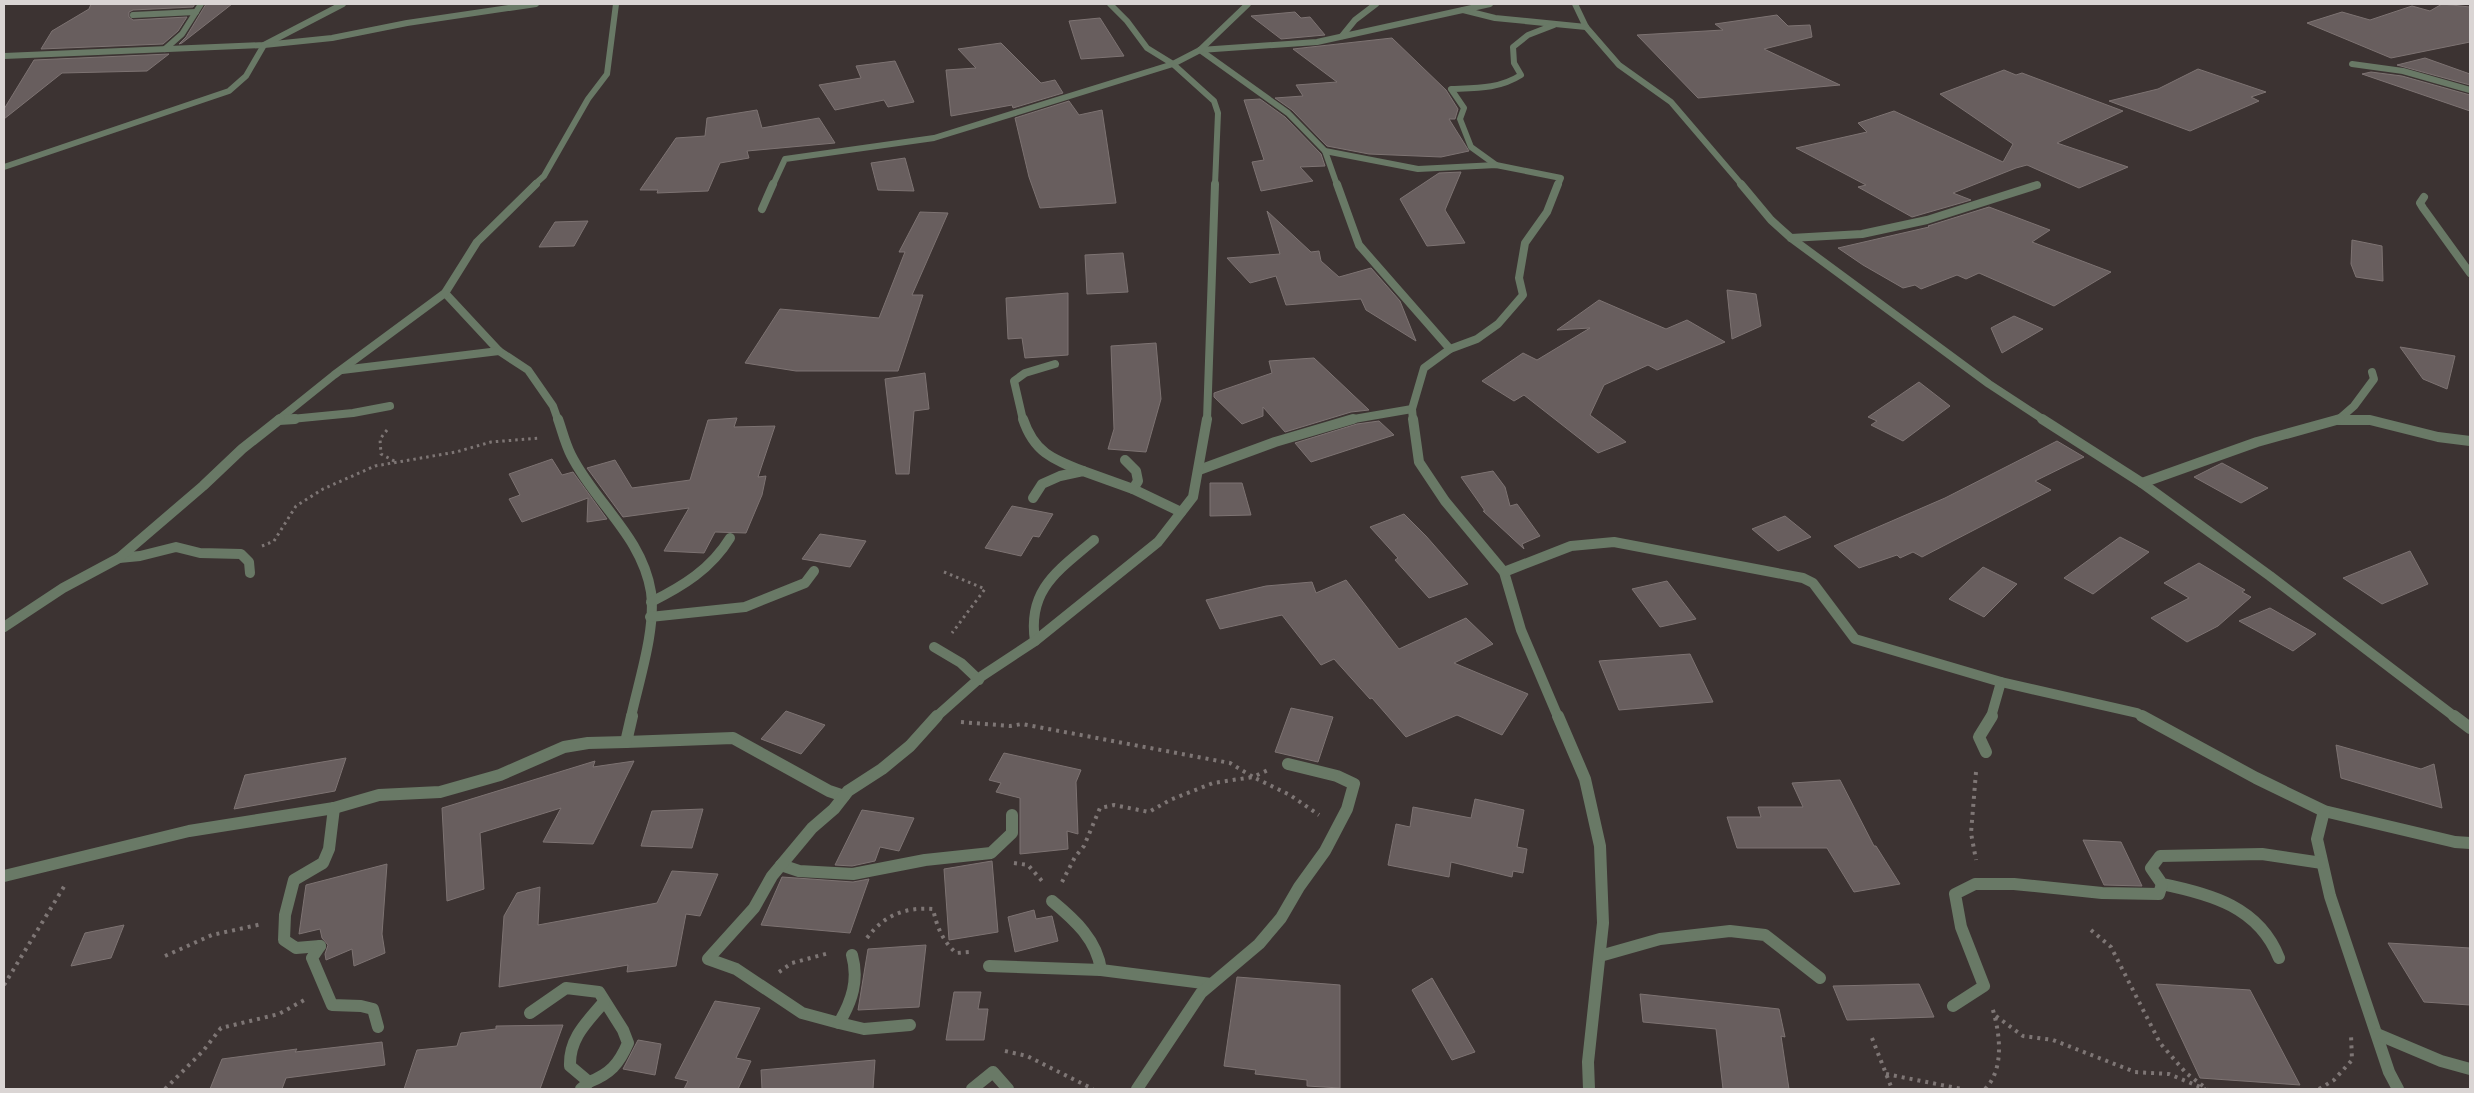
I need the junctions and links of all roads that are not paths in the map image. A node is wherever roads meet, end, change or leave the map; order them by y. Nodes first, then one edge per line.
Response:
1 (201, 4) edge
2 (343, 4) edge
3 (536, 4) edge
4 (616, 4) edge
5 (1110, 4) edge
6 (1248, 4) edge
7 (1376, 4) edge
8 (1490, 4) edge
9 (1575, 4) edge
10 (1460, 9) junction
11 (196, 12) junction
12 (133, 16) dead end
13 (1554, 25) junction
14 (1586, 27) junction
15 (1342, 36) junction
16 (264, 45) junction
17 (165, 50) junction
18 (1200, 50) junction
19 (4, 56) edge
20 (1173, 64) junction
21 (2352, 64) dead end
22 (2470, 90) edge
23 (1325, 152) junction
24 (1496, 165) junction
25 (4, 167) edge
26 (2037, 185) dead end
27 (2424, 197) dead end
28 (762, 209) dead end
29 (1791, 238) junction
30 (2470, 273) edge
31 (445, 293) junction
32 (1450, 349) junction
33 (499, 350) junction
34 (1056, 364) dead end
35 (341, 370) junction
36 (2372, 372) dead end
37 (390, 406) dead end
38 (1412, 408) junction
39 (278, 420) junction
40 (2338, 420) junction
41 (2470, 441) edge
42 (1126, 460) dead end
43 (1199, 470) junction
44 (1083, 471) junction
45 (2142, 483) junction
46 (1133, 488) junction
47 (1033, 498) dead end
48 (1181, 512) junction
49 (730, 538) dead end
50 (1094, 540) dead end
51 (119, 558) junction
52 (814, 571) dead end
53 (250, 572) dead end
54 (1504, 572) junction
55 (651, 602) junction
56 (650, 617) junction
57 (4, 627) edge
58 (1035, 641) junction
59 (934, 647) road end
60 (979, 680) junction
61 (2001, 682) junction
62 (2470, 728) edge
63 (626, 742) junction
64 (1986, 752) road end
65 (1288, 764) road end
66 (844, 796) junction
67 (334, 808) junction
68 (2324, 811) junction
69 (1012, 816) dead end
70 (2470, 843) edge
71 (2322, 863) junction
72 (781, 865) junction
73 (4, 876) edge
74 (2162, 884) junction
75 (1052, 901) road end
76 (852, 955) road end
77 (1600, 956) junction
78 (2279, 958) dead end
79 (989, 966) road end
80 (1101, 970) junction
81 (1820, 978) dead end
82 (1211, 984) junction
83 (604, 1002) junction
84 (1953, 1006) dead end
85 (530, 1012) dead end
86 (839, 1023) junction
87 (910, 1025) dead end
88 (378, 1027) dead end
89 (2377, 1034) junction
90 (2470, 1069) edge
91 (585, 1085) edge
92 (972, 1089) edge
93 (1008, 1089) edge
94 (1137, 1089) edge
95 (1589, 1089) edge
96 (2398, 1089) edge

1 - 11 street
2 - 16 street
3 - 16 street
4 - 31 street
5 - 20 street
6 - 18 street
7 - 15 street
8 - 10 street
9 - 14 street
10 - 13 street
10 - 15 street
11 - 12 street
11 - 17 street
13 - 14 street
13 - 24 street
14 - 29 street
15 - 18 street
16 - 17 street
16 - 25 street
17 - 19 street
18 - 20 street
18 - 23 street
20 - 28 street
20 - 43 street
21 - 22 street
23 - 24 street
23 - 32 street
24 - 32 street
26 - 29 street
27 - 30 street
29 - 45 street
31 - 33 street
31 - 35 street
32 - 38 street
33 - 35 street
33 - 55 street
34 - 44 street
35 - 39 street
36 - 40 street
37 - 39 street
38 - 43 street
38 - 54 street
39 - 51 street
40 - 41 street
40 - 45 street
42 - 46 street
43 - 48 street
44 - 46 street
44 - 47 street
45 - 62 street
46 - 48 street
48 - 58 street
49 - 55 street
50 - 58 street
51 - 53 street
51 - 57 street
52 - 56 street
54 - 61 street
54 - 77 street
55 - 56 street
56 - 63 street
58 - 60 street
59 - 60 street
60 - 66 street
61 - 64 street
61 - 68 street
63 - 66 street
63 - 67 street
65 - 82 street
66 - 72 street
67 - 73 street
67 - 88 street
68 - 70 street
68 - 71 street
69 - 72 street
71 - 74 street
71 - 89 street
72 - 86 street
74 - 78 street
74 - 84 street
75 - 80 street
76 - 86 street
77 - 81 street
77 - 95 street
79 - 80 street
80 - 82 street
82 - 94 street
83 - 85 street
83 - 91 street
83 - 91 street
86 - 87 street
89 - 90 street
89 - 96 street
92 - 93 street

